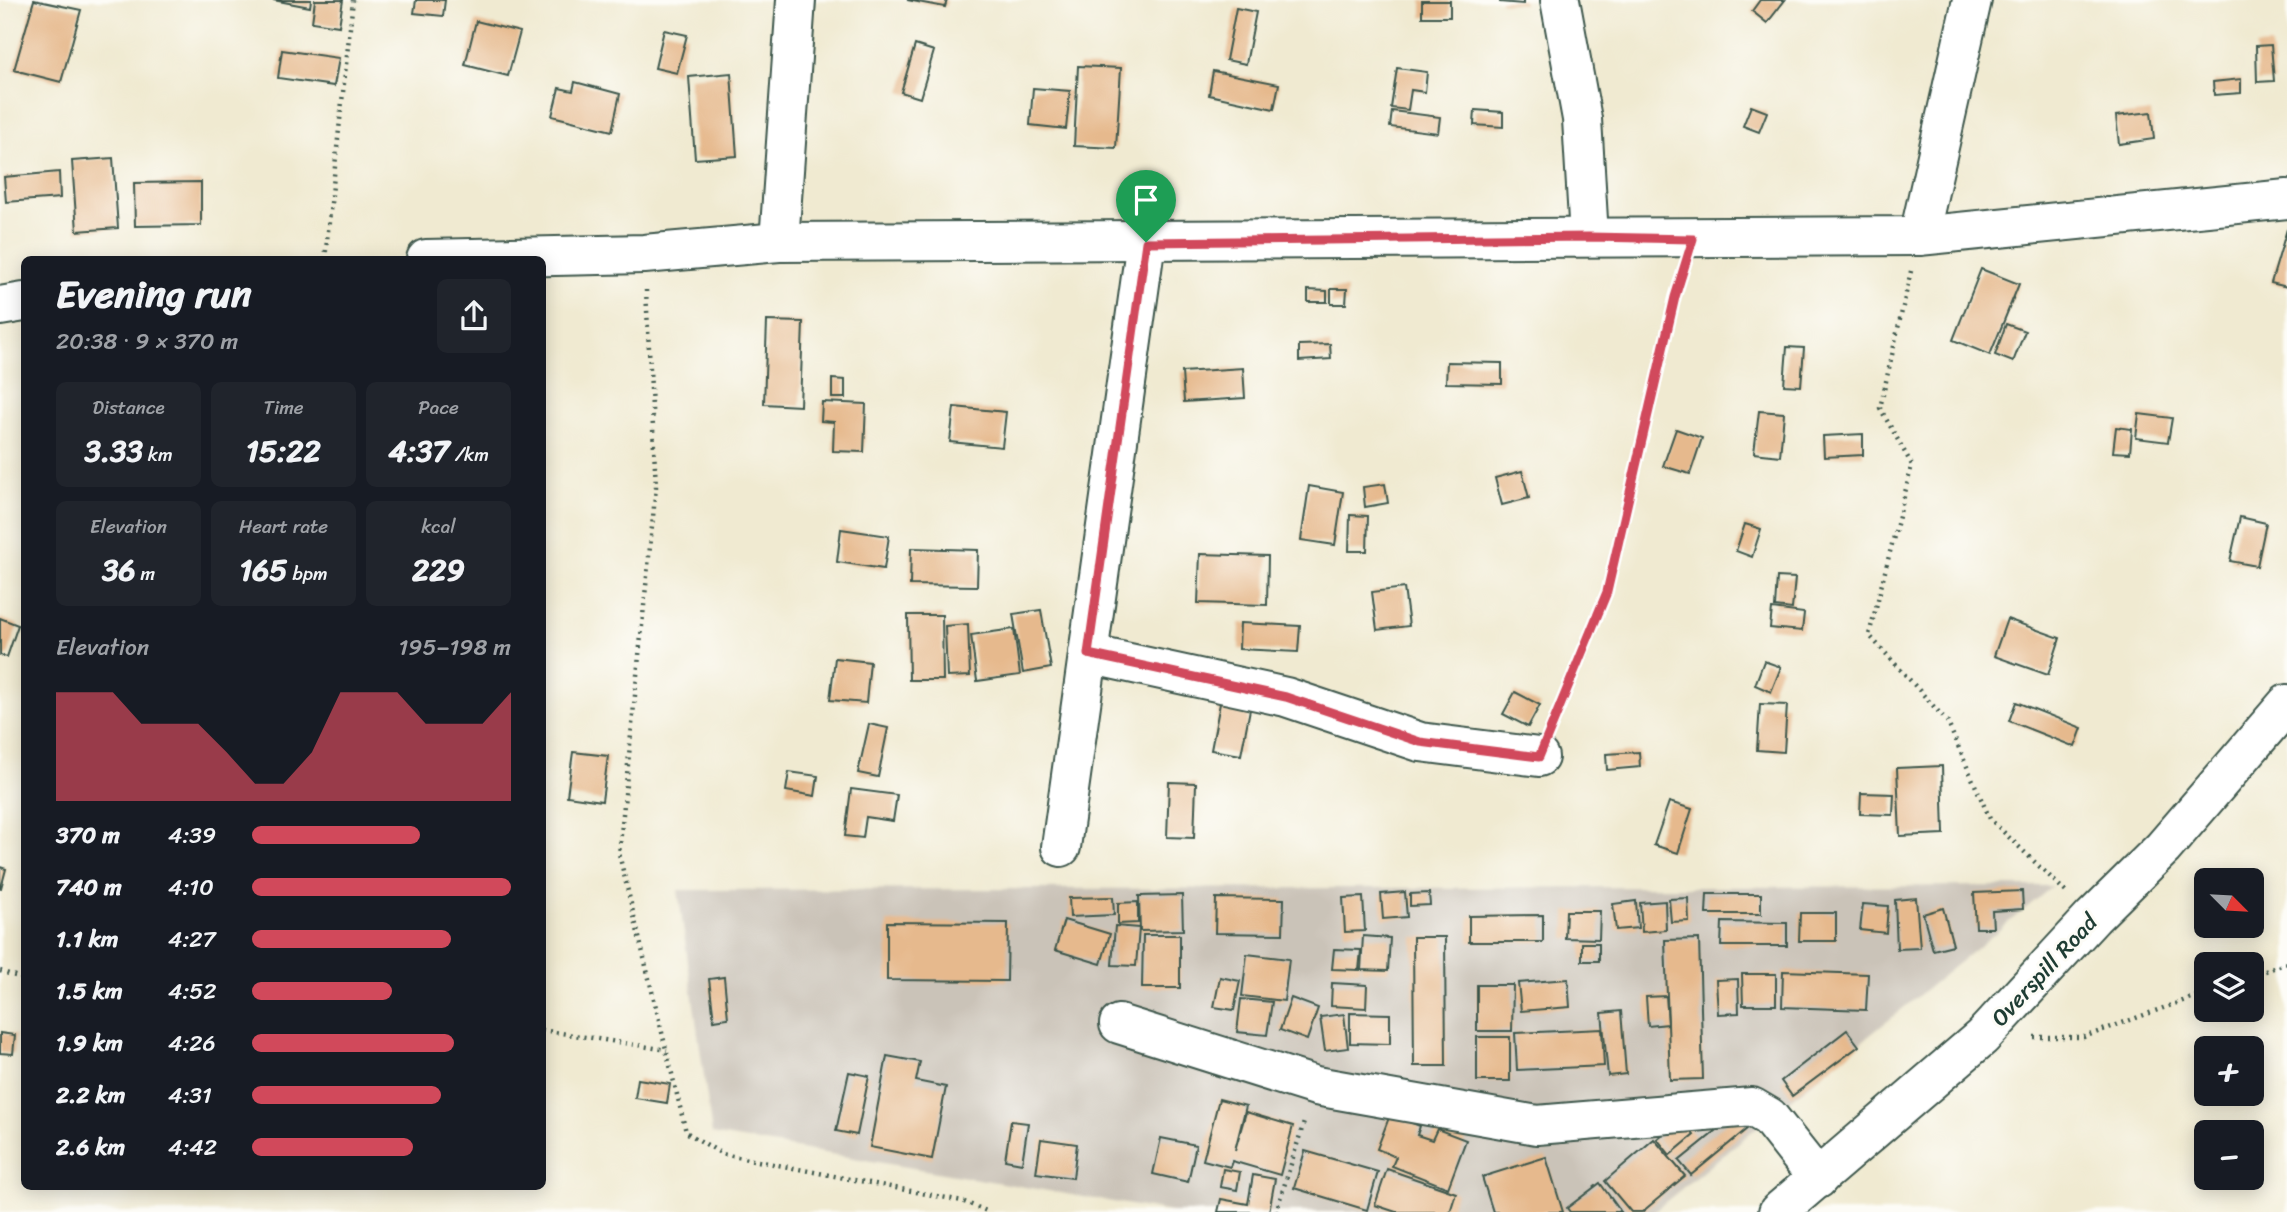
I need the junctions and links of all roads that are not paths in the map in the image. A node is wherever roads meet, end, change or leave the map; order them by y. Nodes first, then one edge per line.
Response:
1 (796, 0) edge
2 (1560, 0) edge
3 (1972, 0) edge
4 (2287, 199) edge
5 (1919, 236) junction
6 (1589, 237) junction
7 (779, 242) junction
8 (1146, 242) junction
9 (546, 256) edge
10 (21, 302) edge
11 (0, 306) edge
12 (1088, 654) junction
13 (2287, 704) edge
14 (1539, 757) road end
15 (1061, 847) dead end
16 (1119, 1024) dead end
17 (1818, 1179) junction
18 (1778, 1212) edge

1 - 7 street
2 - 6 street
3 - 5 street
4 - 5 street
5 - 6 street
6 - 8 street
7 - 8 street
7 - 9 street
8 - 12 street
10 - 11 street
12 - 14 street
12 - 15 street
13 - 17 street, Overspill Road
16 - 17 street
17 - 18 street, Overspill Road

